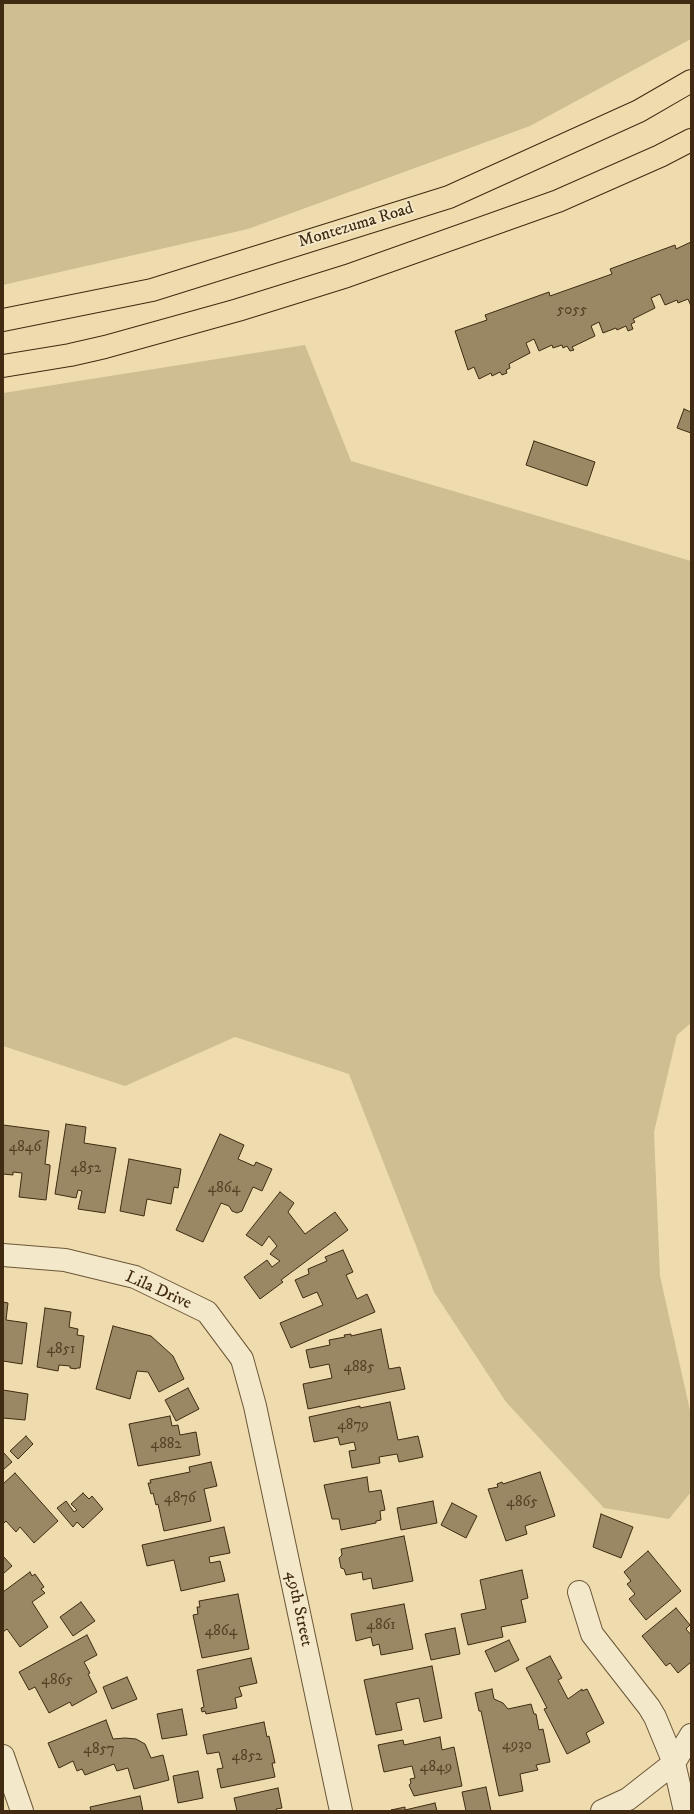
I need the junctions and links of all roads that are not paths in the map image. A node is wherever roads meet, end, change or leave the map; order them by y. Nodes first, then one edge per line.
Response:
1 (691, 81) edge
2 (691, 140) edge
3 (3, 320) edge
4 (3, 366) edge
5 (3, 1255) edge
6 (256, 1406) joint
7 (579, 1592) dead end
8 (691, 1735) edge
9 (3, 1756) edge
10 (674, 1763) junction
11 (22, 1811) edge
12 (342, 1811) edge
13 (602, 1811) edge
14 (685, 1811) edge

1 - 3 main road, Montezuma Road
2 - 4 main road
5 - 6 street, Lila Drive
6 - 12 street, 49th Street
7 - 10 street
8 - 10 street
9 - 11 street
10 - 13 street
10 - 14 street

